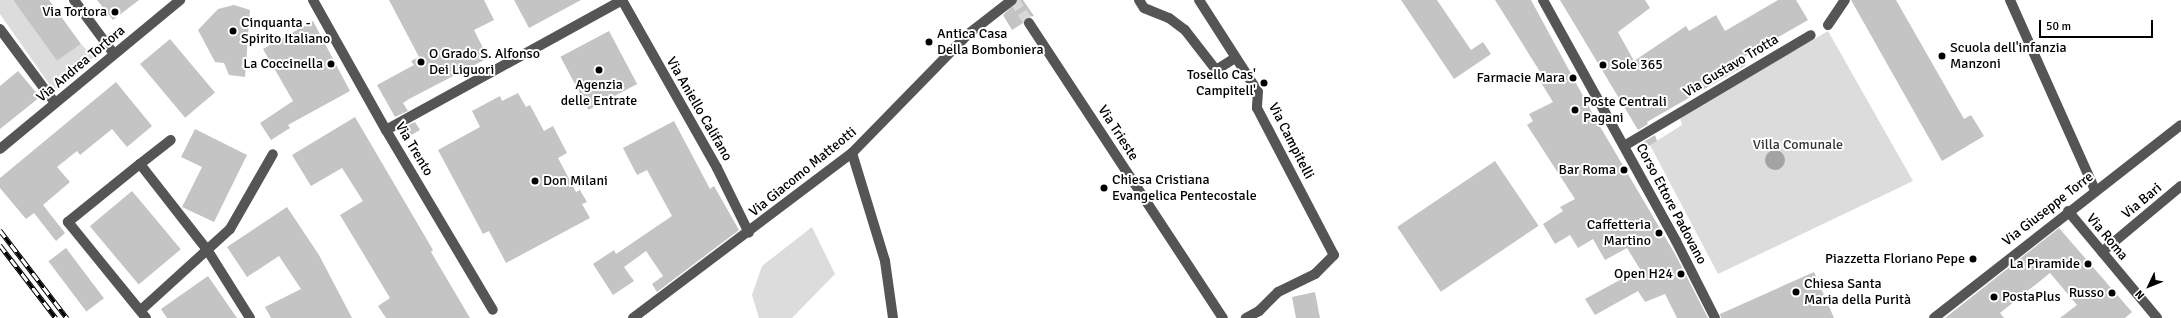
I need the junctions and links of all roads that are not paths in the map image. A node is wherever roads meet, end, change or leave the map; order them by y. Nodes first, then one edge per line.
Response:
1 (74, 0) edge
2 (180, 0) edge
3 (314, 0) edge
4 (622, 0) edge
5 (1012, 0) edge
6 (1139, 0) edge
7 (1199, 0) edge
8 (1543, 0) edge
9 (1846, 0) edge
10 (2010, 0) edge
11 (1029, 23) tunnel mouth
12 (1828, 25) dead end
13 (0, 29) edge
14 (1811, 35) dead end
15 (114, 54) junction
16 (1236, 58) junction
17 (56, 103) junction
18 (2181, 125) edge
19 (386, 130) junction
20 (171, 140) dead end
21 (1624, 146) junction
22 (0, 149) edge
23 (273, 154) dead end
24 (852, 154) junction
25 (140, 164) junction
26 (2181, 186) edge
27 (2095, 190) junction
28 (2068, 211) junction
29 (749, 233) junction
30 (208, 251) junction
31 (2102, 252) junction
32 (493, 310) dead end
33 (144, 314) edge
34 (250, 318) edge
35 (633, 318) edge
36 (893, 318) edge
37 (1223, 318) edge
38 (1246, 318) edge
39 (1715, 318) edge
40 (1934, 318) edge
41 (2157, 318) edge

1 - 15 street
2 - 15 street, Via Andrea Tortora
3 - 19 street, Via Trento
4 - 19 street
4 - 29 street, Via Aniello Califano
5 - 24 street, Via Giacomo Matteotti
6 - 16 street
7 - 16 street, Via Campitelli
8 - 21 street, Corso Ettore Padovano
9 - 12 street
10 - 27 street
11 - 37 street, Via Trieste
13 - 17 street
14 - 21 street, Via Gustavo Trotta
15 - 17 street, Via Andrea Tortora
16 - 38 street, Via Campitelli
17 - 22 street, Via Andrea Tortora
18 - 27 street, Via Giuseppe Torre
19 - 32 street, Via Trento
20 - 25 street
21 - 39 street, Corso Ettore Padovano
23 - 30 street
24 - 29 street, Via Giacomo Matteotti
24 - 36 street
25 - 30 street
25 - 33 street
26 - 31 street, Via Bari
27 - 28 street, Via Giuseppe Torre
28 - 31 street, Via Roma
28 - 40 street, Via Giuseppe Torre
29 - 35 street, Via Giacomo Matteotti
30 - 33 street
30 - 34 street
31 - 41 street, Via Roma

